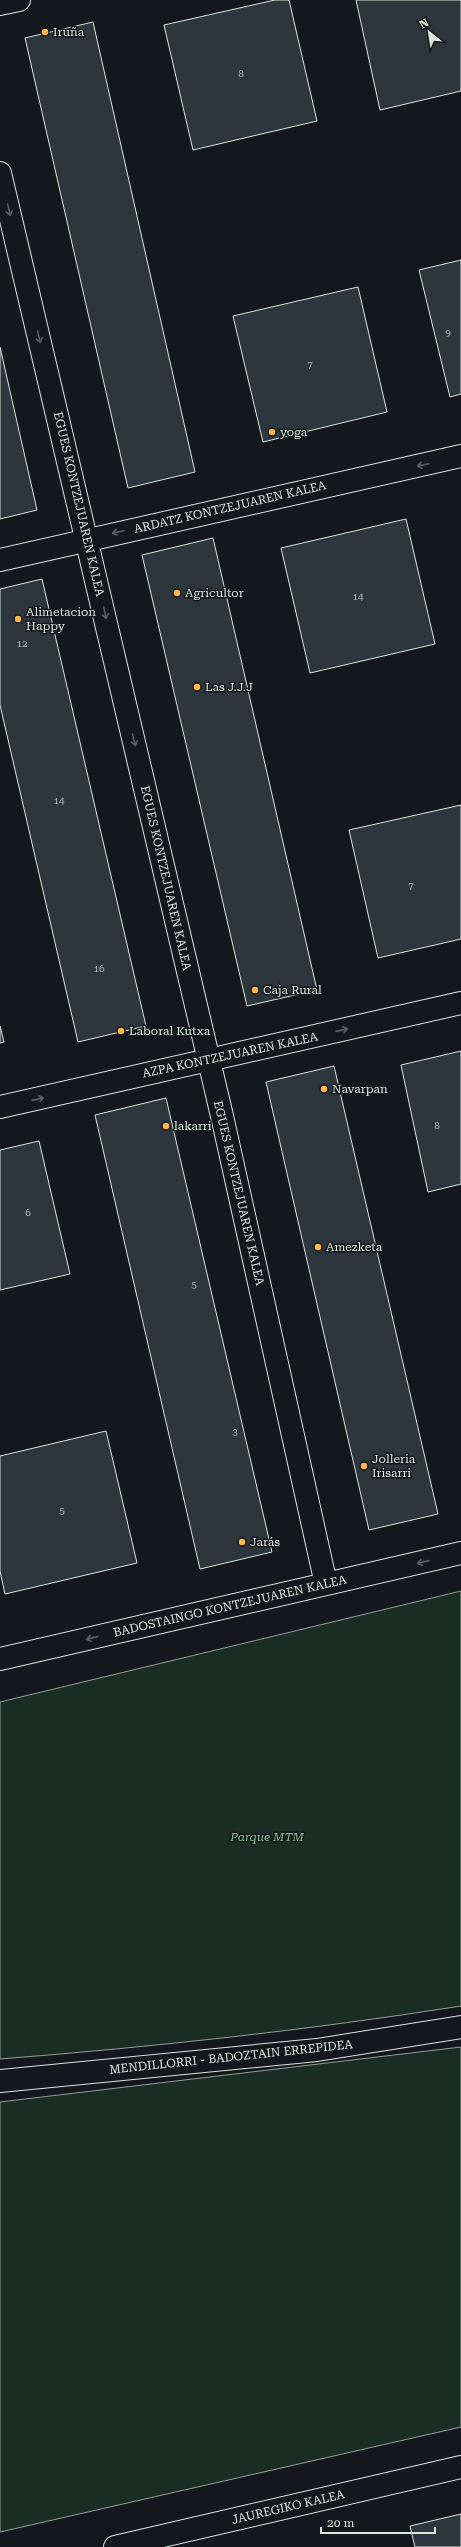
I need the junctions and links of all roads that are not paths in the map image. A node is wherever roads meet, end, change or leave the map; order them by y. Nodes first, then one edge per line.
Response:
1 (20, 0) edge
2 (0, 4) edge
3 (0, 172) edge
4 (461, 456) edge
5 (88, 539) junction
6 (0, 560) edge
7 (461, 1003) edge
8 (208, 1059) junction
9 (0, 1107) edge
10 (461, 1553) edge
11 (326, 1584) junction
12 (0, 1659) edge
13 (461, 2027) edge
14 (0, 2081) edge
15 (461, 2467) edge
16 (115, 2547) edge

1 - 2 street
3 -> 5 street, EGUES KONTZEJUAREN KALEA
4 -> 5 street, ARDATZ KONTZEJUAREN KALEA
5 - 6 street, ARDATZ KONTZEJUAREN KALEA
5 -> 8 street, EGUES KONTZEJUAREN KALEA
8 -> 7 street, AZPA KONTZEJUAREN KALEA
9 -> 8 street, AZPA KONTZEJUAREN KALEA
8 - 11 street, EGUES KONTZEJUAREN KALEA
10 -> 11 street, BADOSTAINGO KONTZEJUAREN KALEA
11 -> 12 street, BADOSTAINGO KONTZEJUAREN KALEA
13 - 14 street, MENDILLORRI - BADOZTAIN ERREPIDEA
15 - 16 street, JAUREGIKO KALEA

